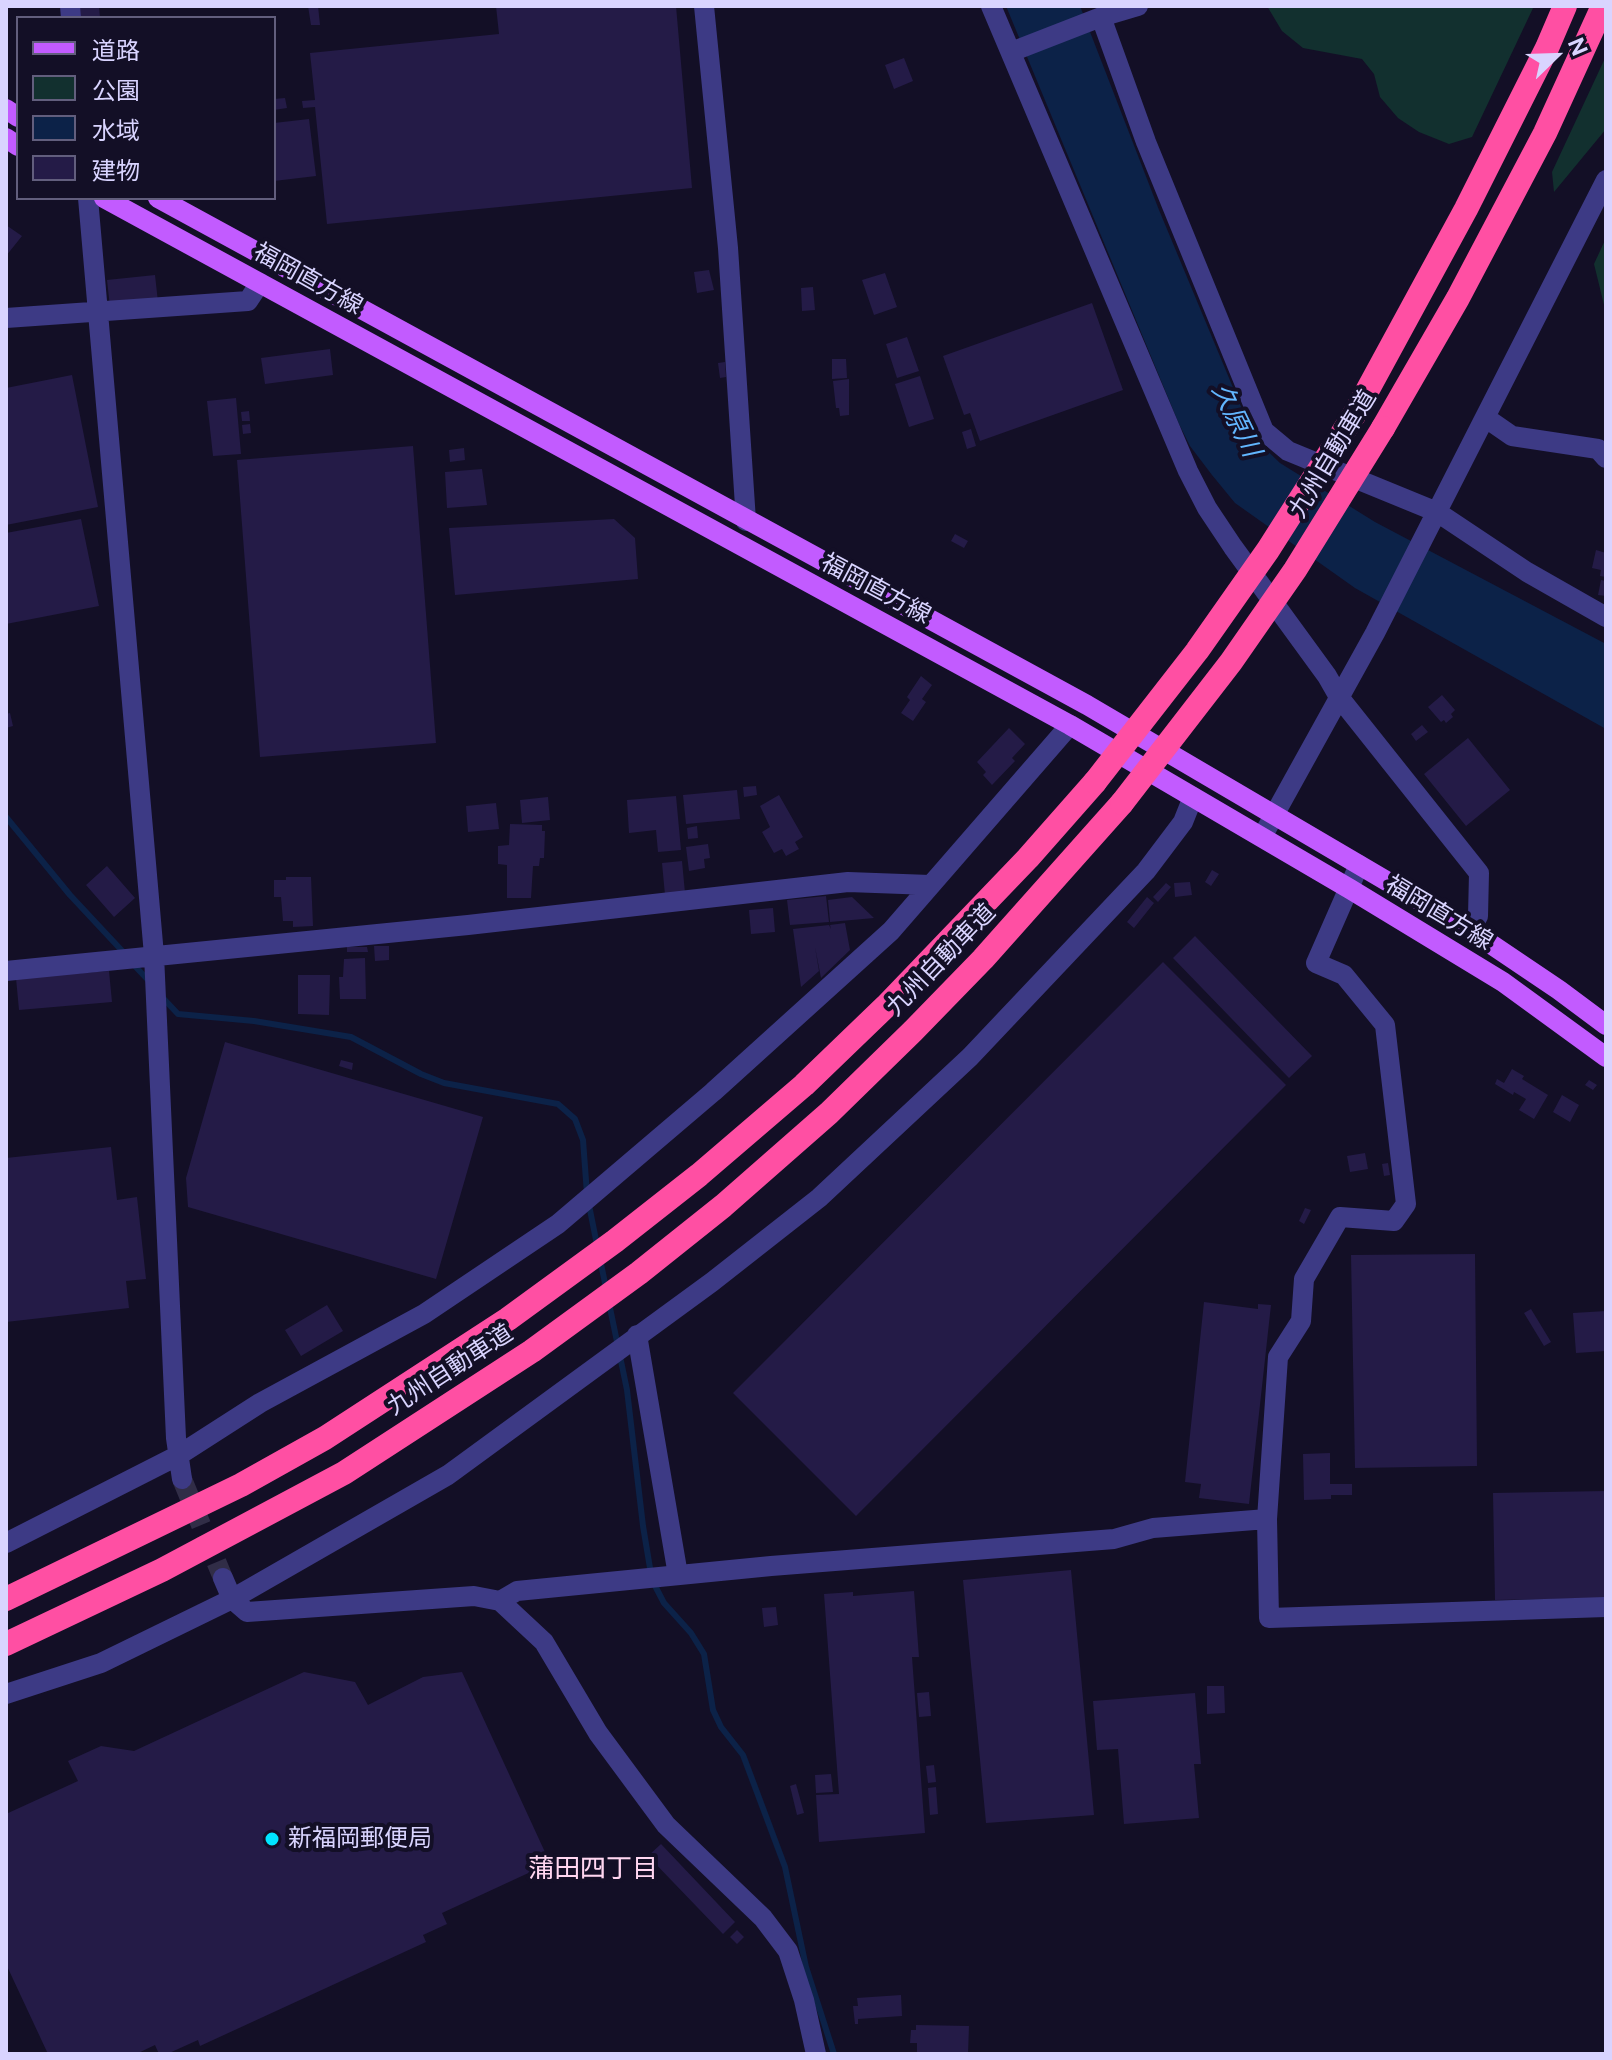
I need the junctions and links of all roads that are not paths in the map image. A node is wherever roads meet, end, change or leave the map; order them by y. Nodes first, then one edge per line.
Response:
1 (704, 6) edge
2 (991, 6) edge
3 (1138, 6) edge
4 (1565, 6) edge
5 (1603, 6) edge
6 (1101, 17) junction
7 (1019, 50) junction
8 (1606, 180) edge
9 (88, 200) edge
10 (108, 200) edge
11 (162, 200) edge
12 (260, 283) junction
13 (97, 310) junction
14 (6, 318) edge
15 (1486, 418) junction
16 (1606, 458) edge
17 (1437, 512) junction
18 (746, 521) junction
19 (1606, 617) edge
20 (1339, 697) junction
21 (1070, 725) junction
22 (1193, 797) junction
23 (1275, 814) junction
24 (1262, 837) junction
25 (1359, 865) junction
26 (930, 885) junction
27 (1350, 889) junction
28 (1470, 930) junction
29 (154, 955) junction
30 (6, 971) edge
31 (1606, 1025) edge
32 (1606, 1057) edge
33 (637, 1335) junction
34 (179, 1455) junction
35 (182, 1479) tunnel mouth
36 (1267, 1519) junction
37 (6, 1543) edge
38 (678, 1575) junction
39 (223, 1578) tunnel mouth
40 (6, 1599) edge
41 (232, 1599) junction
42 (500, 1601) junction
43 (1606, 1607) edge
44 (6, 1644) edge
45 (6, 1694) edge
46 (816, 2054) edge

1 - 18 street
2 - 7 street
3 - 6 street
4 - 40 highway, 九州自動車道, bridge
5 - 44 highway, 九州自動車道, bridge
6 - 7 street
6 - 17 street
7 - 20 street
8 - 15 street
9 - 13 street
10 - 12 main road, 福岡直方線
11 - 18 main road, 福岡直方線
12 - 13 street
12 - 21 main road, 福岡直方線
13 - 14 street
13 - 29 street
15 - 16 street
15 - 17 street
17 - 19 street
17 - 20 street
18 - 23 main road, 福岡直方線
20 - 23 street
20 - 28 street
21 - 22 main road, 福岡直方線
21 - 26 street
22 - 24 main road, 福岡直方線
22 - 33 street
23 - 24 street
23 - 25 main road, 福岡直方線
24 - 27 main road, 福岡直方線
25 - 27 street
25 - 28 main road, 福岡直方線
26 - 29 street
26 - 34 street
27 - 32 main road, 福岡直方線
27 - 36 street
28 - 31 main road, 福岡直方線
29 - 30 street
29 - 34 street
33 - 38 street
33 - 41 street
34 - 35 street
34 - 37 street
36 - 38 street
36 - 43 street
38 - 42 street
39 - 41 street
41 - 42 street
41 - 45 street
42 - 46 street

